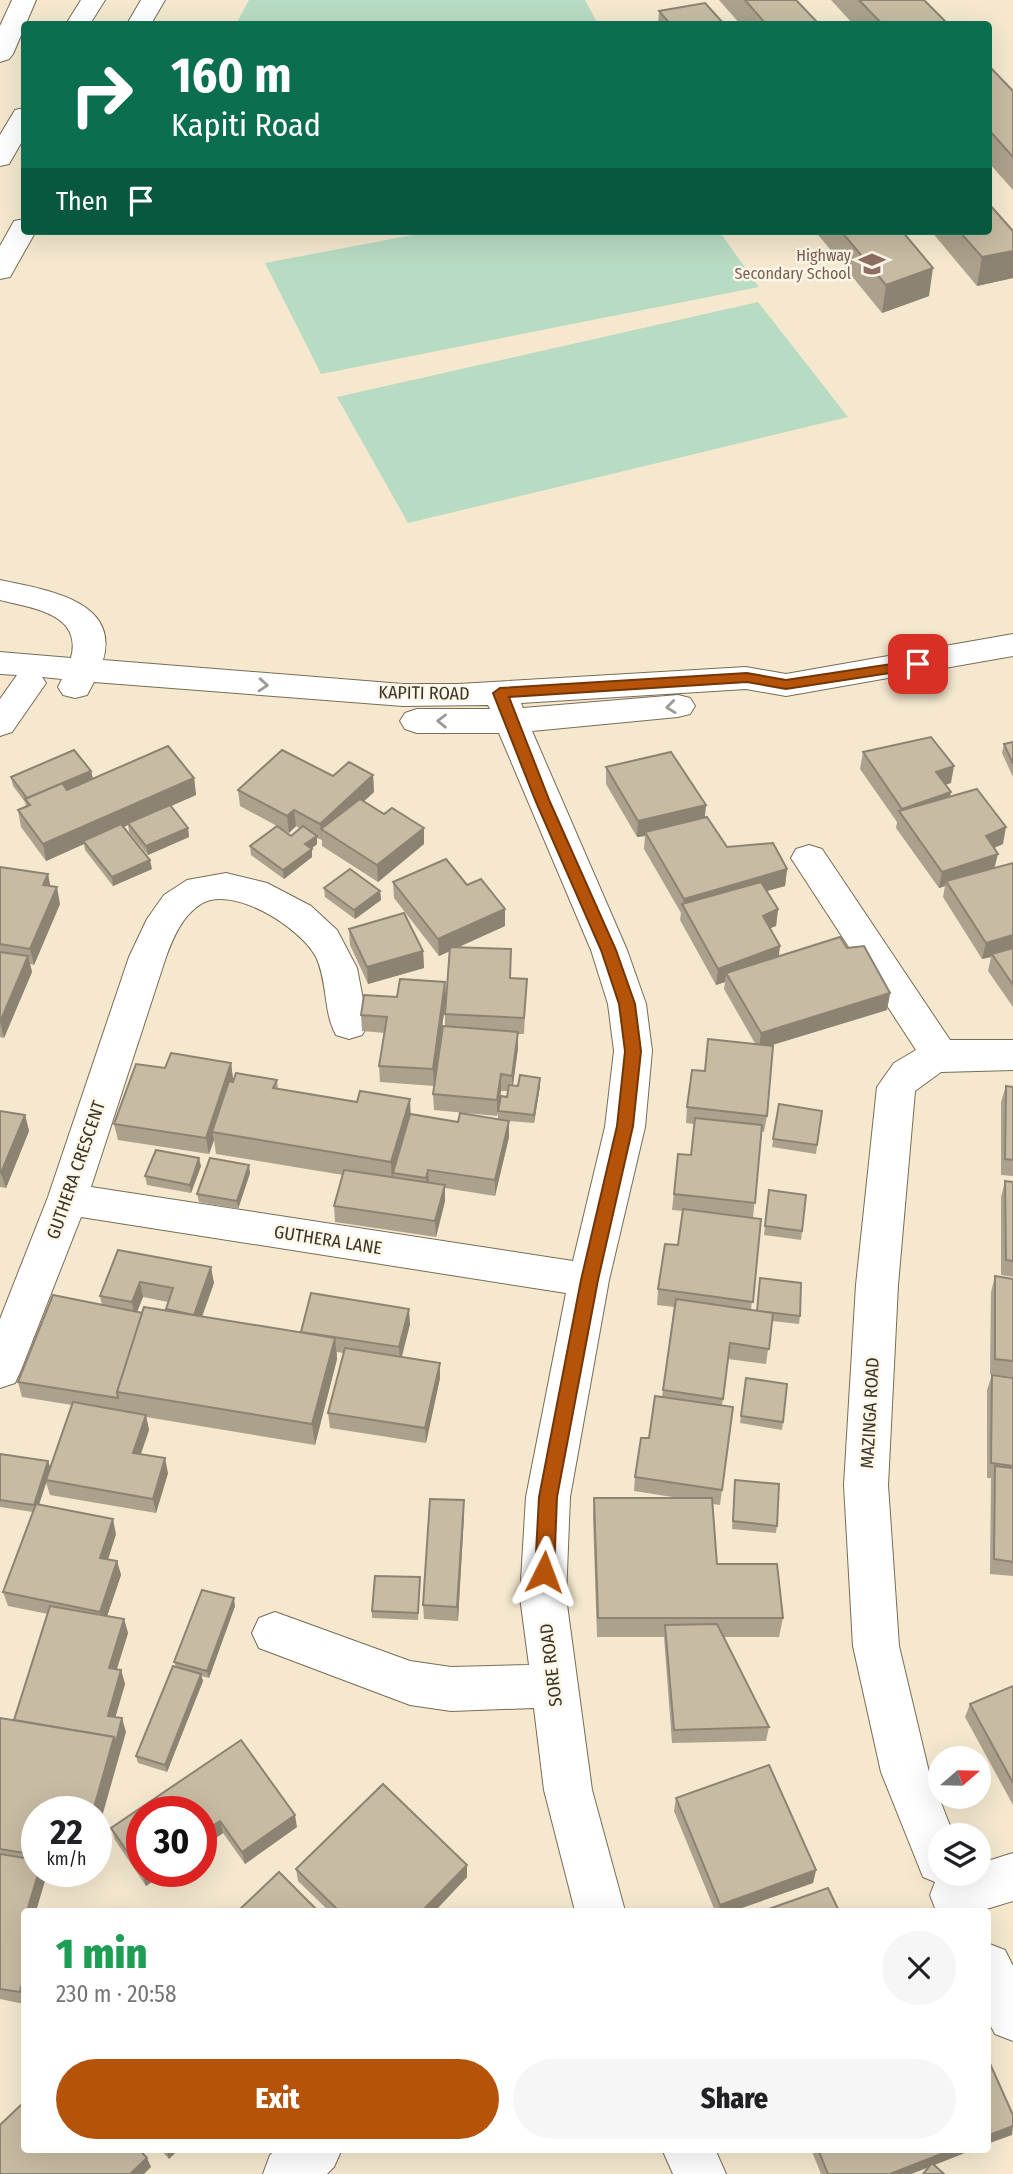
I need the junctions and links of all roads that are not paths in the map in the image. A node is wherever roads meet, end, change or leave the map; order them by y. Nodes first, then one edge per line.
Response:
1 (12, 0) edge
2 (93, 0) edge
3 (153, 0) edge
4 (0, 19) edge
5 (80, 21) edge
6 (141, 21) edge
7 (21, 28) edge
8 (21, 47) edge
9 (0, 54) edge
10 (0, 80) edge
11 (21, 122) edge
12 (0, 158) edge
13 (21, 232) edge
14 (0, 271) edge
15 (0, 590) edge
16 (1013, 645) edge
17 (0, 663) edge
18 (79, 678) junction
19 (15, 682) edge
20 (505, 707) junction
21 (0, 724) edge
22 (809, 859) dead end
23 (349, 1025) dead end
24 (1013, 1055) edge
25 (940, 1056) junction
26 (67, 1199) junction
27 (589, 1280) junction
28 (0, 1370) edge
29 (275, 1633) dead end
30 (553, 1686) junction
31 (928, 1830) edge
32 (1013, 1877) edge
33 (991, 1880) edge
34 (589, 1904) edge
35 (991, 1975) edge
36 (1013, 2016) edge
37 (312, 2153) edge
38 (690, 2153) edge
39 (289, 2174) edge
40 (701, 2174) edge

1 - 4 main road
2 - 5 main road
3 - 6 main road
7 - 9 main road
8 - 10 main road
11 - 12 main road
13 - 14 main road
15 - 18 main road
16 - 20 main road
17 - 18 main road
18 - 19 main road
18 - 20 main road
19 - 21 main road
20 - 27 main road, SORE ROAD
22 - 25 main road
23 - 26 main road, GUTHERA CRESCENT
24 - 25 main road, MAZINGA ROAD
25 - 31 main road, MAZINGA ROAD
26 - 27 main road, GUTHERA LANE
26 - 28 main road, GUTHERA CRESCENT
27 - 30 main road, SORE ROAD
29 - 30 main road
30 - 34 main road, SORE ROAD
32 - 33 main road
35 - 36 main road
37 - 39 main road
38 - 40 main road

